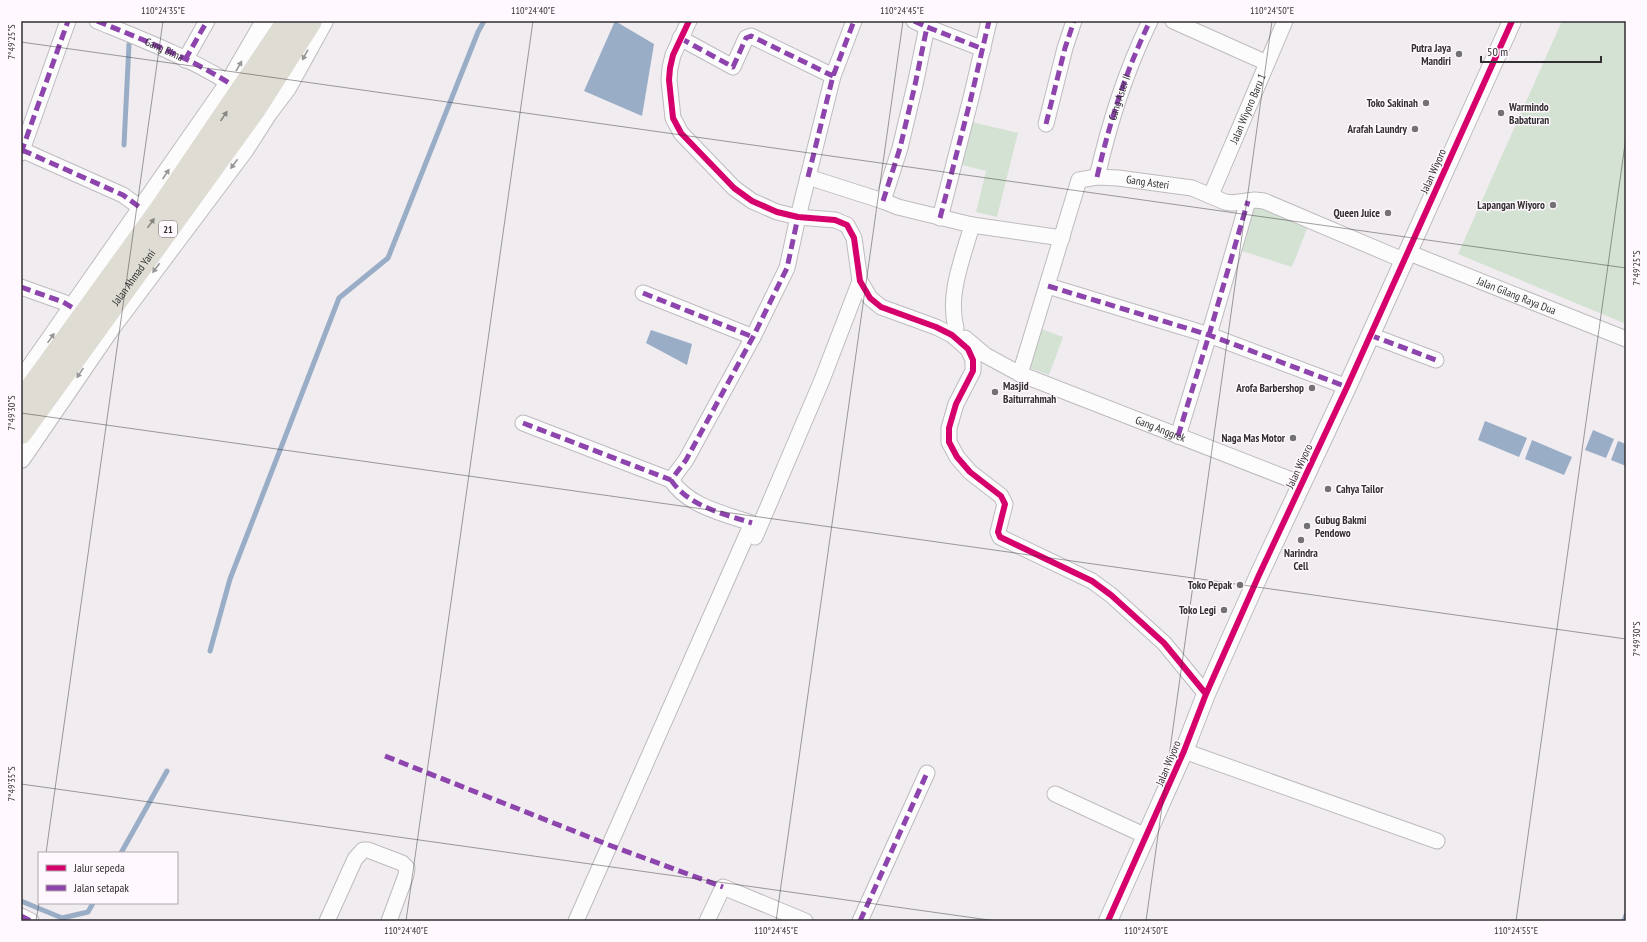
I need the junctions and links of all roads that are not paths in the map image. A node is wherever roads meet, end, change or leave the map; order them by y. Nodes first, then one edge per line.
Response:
1 (68, 21) edge
2 (97, 21) edge
3 (207, 21) edge
4 (265, 21) edge
5 (288, 21) edge
6 (310, 21) edge
7 (324, 21) edge
8 (689, 21) edge
9 (854, 21) edge
10 (990, 21) edge
11 (1074, 21) edge
12 (1150, 21) edge
13 (1173, 21) edge
14 (1286, 21) edge
15 (1512, 21) edge
16 (920, 24) edge
17 (680, 38) junction
18 (982, 49) junction
19 (185, 60) junction
20 (1267, 63) junction
21 (833, 76) junction
22 (229, 83) junction
23 (1046, 124) dead end
24 (22, 152) edge
25 (808, 177) junction
26 (1097, 177) junction
27 (1211, 195) junction
28 (1248, 200) junction
29 (883, 201) junction
30 (142, 209) junction
31 (798, 217) junction
32 (940, 218) junction
33 (972, 225) junction
34 (1062, 238) junction
35 (1405, 256) junction
36 (860, 281) junction
37 (1048, 286) junction
38 (21, 287) edge
39 (643, 293) dead end
40 (72, 308) junction
41 (954, 332) junction
42 (1209, 335) junction
43 (1370, 335) junction
44 (753, 337) junction
45 (1626, 339) edge
46 (1436, 360) dead end
47 (1020, 374) junction
48 (21, 381) edge
49 (1347, 388) junction
50 (21, 402) edge
51 (522, 423) dead end
52 (21, 433) edge
53 (1178, 436) junction
54 (21, 459) edge
55 (671, 480) junction
56 (1302, 484) junction
57 (725, 583) junction
58 (1206, 694) junction
59 (1184, 751) junction
60 (927, 773) dead end
61 (1055, 794) dead end
62 (1146, 836) junction
63 (1437, 841) dead end
64 (327, 921) edge
65 (389, 921) edge
66 (576, 921) edge
67 (707, 921) edge
68 (805, 921) edge
69 (860, 921) edge
70 (1108, 921) edge

1 - 24 street
2 - 19 street, Gang Bima
3 - 19 street
22 -> 4 street
50 -> 5 highway, Jalan Ahmad Yani / 21
6 - 52 highway, Jalan Ahmad Yani / 21
7 -> 54 street
8 - 17 street
9 - 21 street
10 - 18 street
11 - 23 street
12 - 26 street, Gang Aster II
13 - 20 street
14 - 20 street, Jalan Wiyoro Baru 1
15 - 35 street, Jalan Wiyoro
16 - 18 street
16 - 29 street
17 - 21 street
17 - 31 street
18 - 32 street
19 - 22 street, Gang Bima
20 - 27 street, Jalan Wiyoro Baru 1
21 - 25 street
30 -> 22 street
24 - 30 street
25 - 29 street
25 - 31 street
26 - 27 street, Gang Asteri
26 - 34 street, Gang Asteri
27 - 28 street, Gang Asteri
28 - 35 street, Gang Asteri
28 - 42 street
29 - 32 street
30 - 40 street
31 - 36 street
31 - 44 street
32 - 33 street
33 - 34 street
33 - 41 street
34 - 37 street, Gang Asteri
35 - 43 street, Jalan Wiyoro
35 - 45 street, Jalan Gilang Raya Dua
36 - 41 street
36 - 57 street
37 - 42 street
37 - 47 street, Gang Asteri
38 - 40 street
39 - 44 street
48 -> 40 street
41 - 47 street, Gang Anggrek
41 - 58 street
42 - 49 street
42 - 53 street
43 - 46 street
43 - 49 street, Jalan Wiyoro
44 - 55 street
47 - 53 street, Gang Anggrek
49 - 56 street, Jalan Wiyoro
51 - 55 street
53 - 56 street, Gang Anggrek
55 - 57 street
56 - 58 street, Jalan Wiyoro
57 - 66 street
58 - 59 street, Jalan Wiyoro
59 - 62 street, Jalan Wiyoro
59 - 63 street
60 - 69 street
61 - 62 street
62 - 70 street, Jalan Wiyoro
64 - 65 street
67 - 68 street

